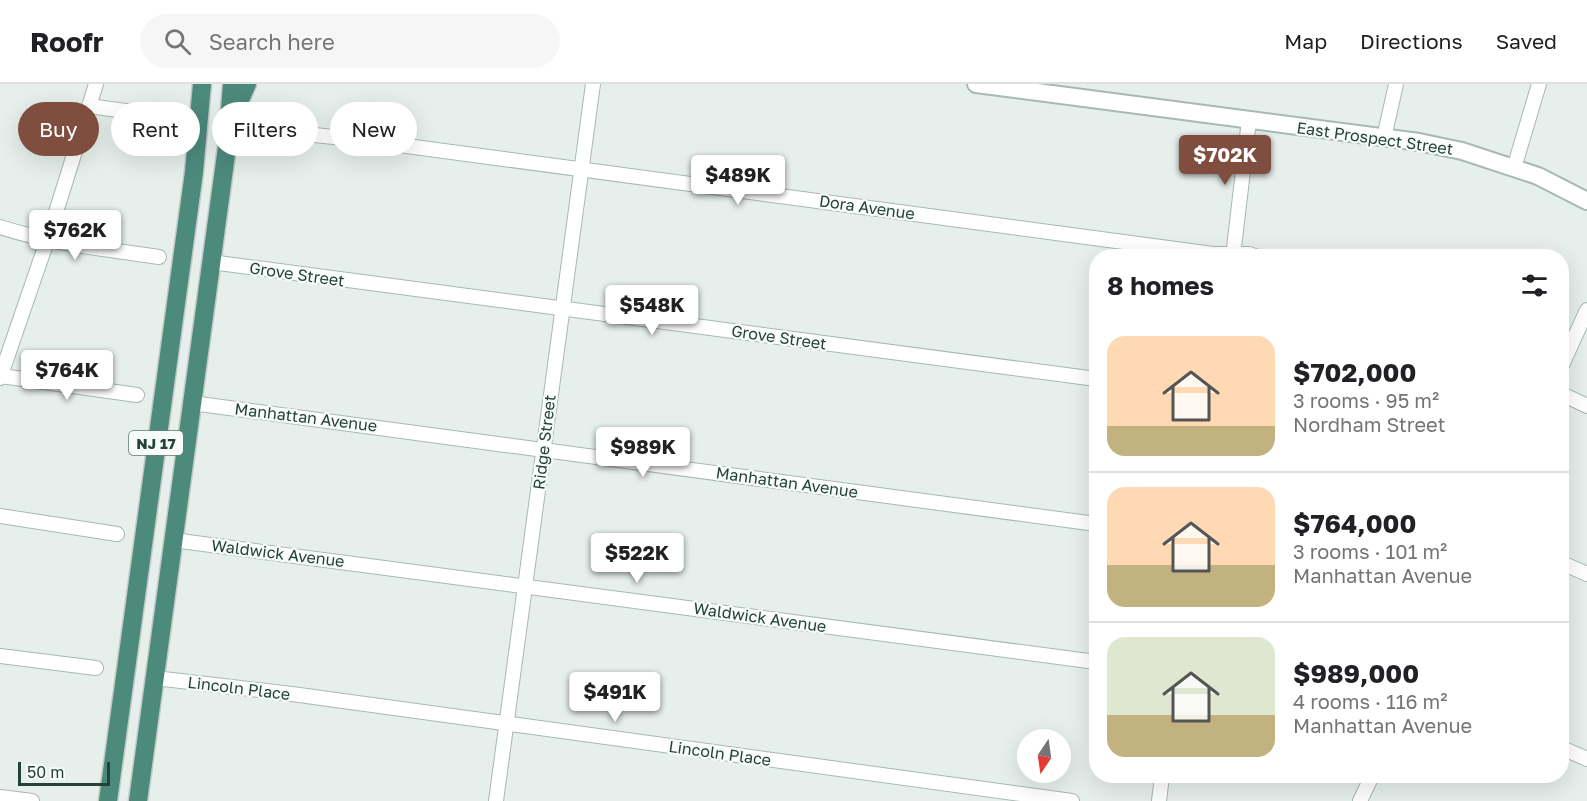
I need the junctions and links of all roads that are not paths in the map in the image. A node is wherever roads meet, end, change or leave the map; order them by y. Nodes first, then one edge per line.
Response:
1 (96, 84) edge
2 (190, 84) edge
3 (202, 84) edge
4 (232, 84) edge
5 (247, 84) edge
6 (592, 84) edge
7 (976, 84) edge
8 (1396, 84) edge
9 (1539, 84) edge
10 (90, 102) edge
11 (231, 102) edge
12 (239, 102) edge
13 (1249, 120) junction
14 (318, 135) edge
15 (1384, 138) junction
16 (73, 156) edge
17 (225, 156) edge
18 (580, 168) junction
19 (1514, 168) junction
20 (194, 172) junction
21 (1587, 201) edge
22 (0, 227) edge
23 (46, 241) junction
24 (1176, 249) edge
25 (1234, 249) edge
26 (159, 257) dead end
27 (211, 262) junction
28 (561, 307) junction
29 (1587, 310) edge
30 (1569, 350) edge
31 (0, 377) edge
32 (1089, 379) edge
33 (137, 395) dead end
34 (1569, 397) edge
35 (192, 403) junction
36 (1587, 406) edge
37 (543, 449) junction
38 (0, 516) edge
39 (1089, 523) edge
40 (117, 534) dead end
41 (173, 540) junction
42 (1569, 566) edge
43 (1587, 574) edge
44 (525, 585) junction
45 (0, 656) edge
46 (1089, 661) edge
47 (96, 668) dead end
48 (155, 678) junction
49 (507, 725) junction
50 (1569, 751) edge
51 (1587, 759) edge
52 (1161, 783) edge
53 (1369, 783) edge
54 (0, 797) edge
55 (32, 801) edge
56 (108, 801) edge
57 (138, 801) edge
58 (496, 801) edge
59 (1072, 801) edge
60 (1159, 801) edge
61 (1360, 801) edge

1 - 10 street
2 - 20 highway
3 - 20 highway, NJ 17
4 - 11 highway, NJ 17
5 - 12 highway
6 - 18 street, Ridge Street
7 - 13 street, East Prospect Street
8 - 15 street
9 - 19 street
13 - 15 street, East Prospect Street
13 - 25 street
14 - 18 street, Dora Avenue
15 - 19 street, East Prospect Street
16 - 23 street
17 - 27 highway, NJ 17
18 - 24 street, Dora Avenue
18 - 28 street, Ridge Street
19 - 21 street, East Prospect Street
20 - 56 highway, NJ 17
22 - 23 street
23 - 26 street
23 - 31 street
27 - 28 street, Grove Street
27 - 35 highway, NJ 17
28 - 32 street, Grove Street
28 - 37 street, Ridge Street
29 - 30 street
31 - 33 street
34 - 36 street
35 - 37 street, Manhattan Avenue
35 - 41 highway, NJ 17
37 - 39 street, Manhattan Avenue
37 - 44 street, Ridge Street
38 - 40 street
41 - 44 street, Waldwick Avenue
41 - 48 highway, NJ 17
42 - 43 street
44 - 46 street, Waldwick Avenue
44 - 49 street, Ridge Street
45 - 47 street
48 - 49 street, Lincoln Place
48 - 57 highway, NJ 17
49 - 58 street, Ridge Street
49 - 59 street, Lincoln Place
50 - 51 street
52 - 60 street
53 - 61 street
54 - 55 street

